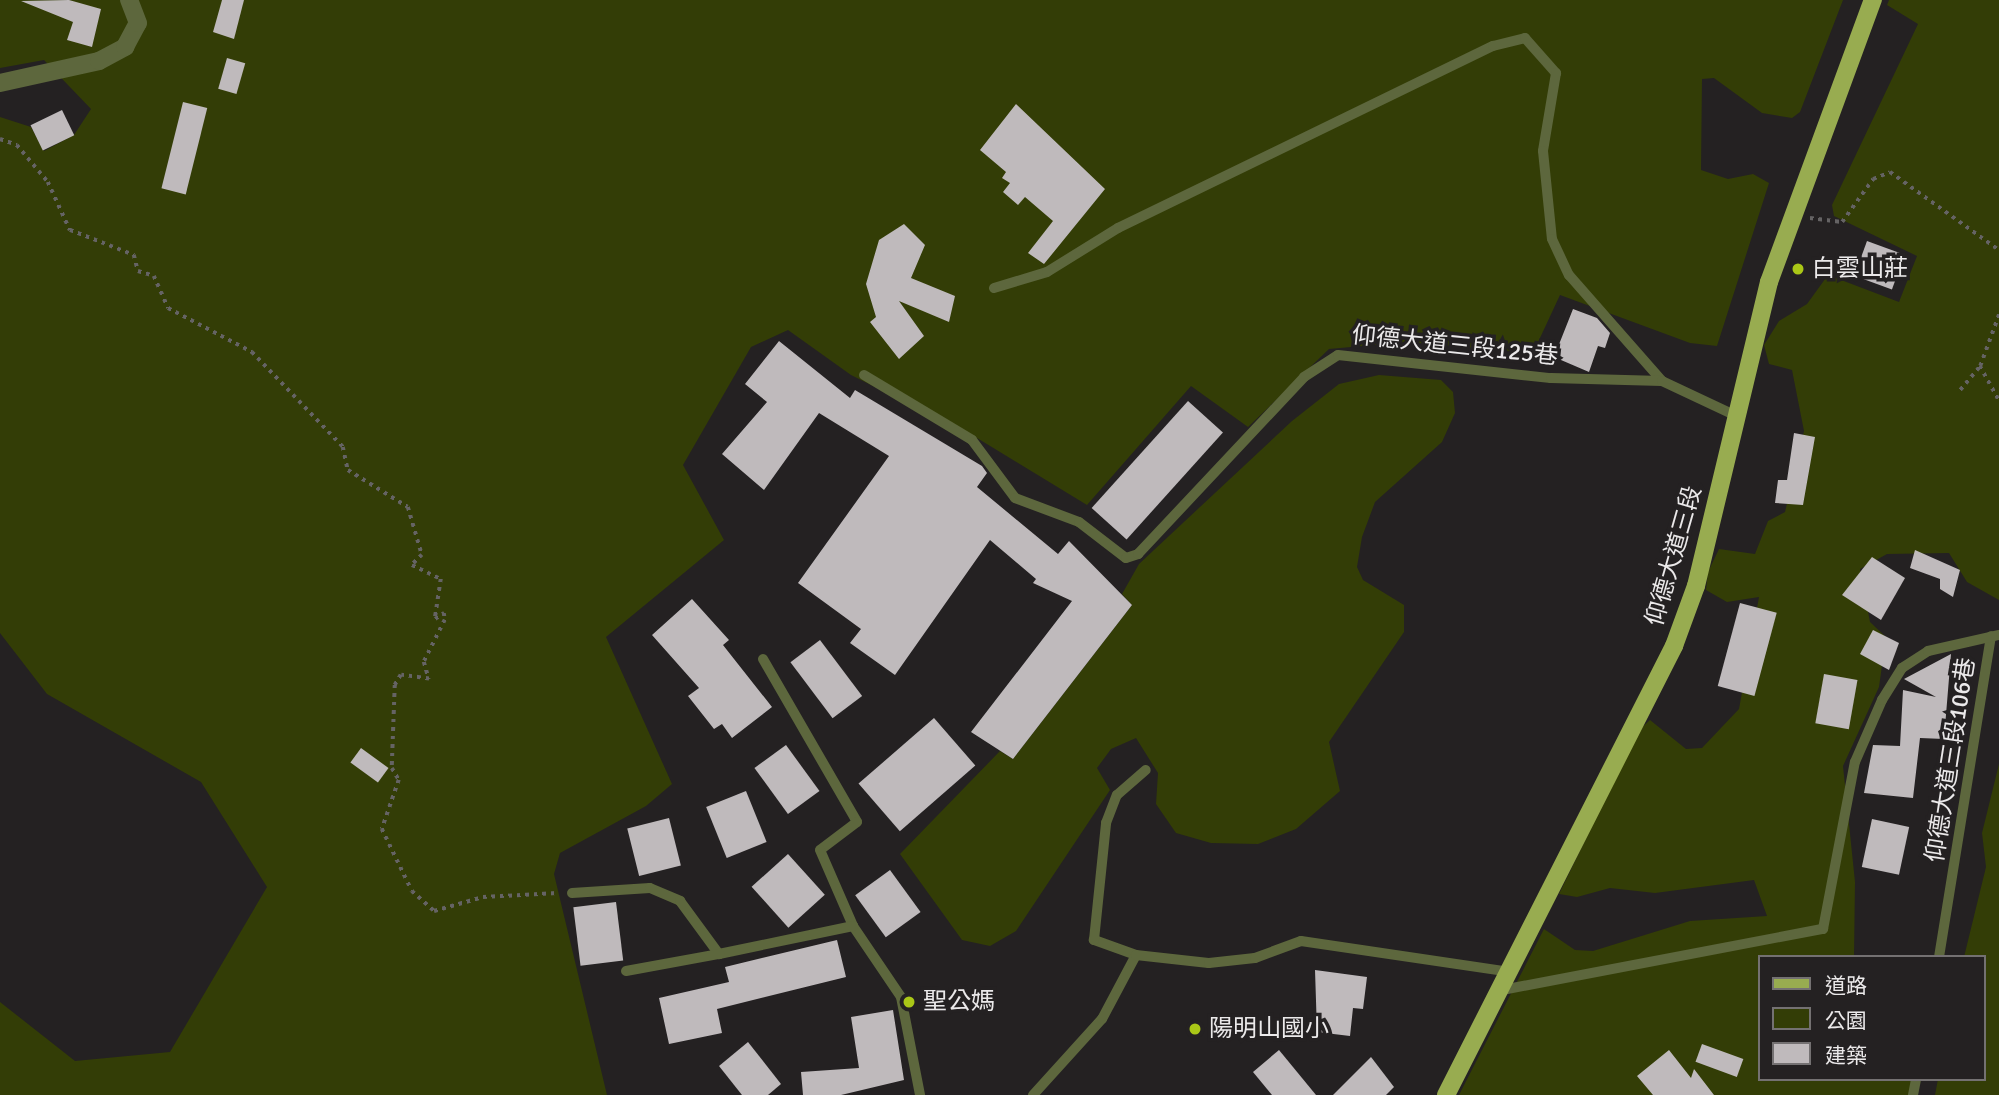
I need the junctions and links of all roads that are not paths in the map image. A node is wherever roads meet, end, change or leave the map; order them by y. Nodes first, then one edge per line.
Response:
1 (130, 0) edge
2 (1873, 0) edge
3 (0, 83) edge
4 (994, 288) dead end
5 (864, 375) dead end
6 (1662, 381) junction
7 (1732, 414) junction
8 (1995, 636) edge
9 (764, 659) dead end
10 (1146, 770) dead end
11 (572, 893) road end
12 (853, 926) junction
13 (719, 954) junction
14 (1136, 955) junction
15 (1939, 955) edge
16 (626, 971) dead end
17 (1510, 972) junction
18 (1502, 990) junction
19 (920, 1095) edge
20 (1033, 1095) edge
21 (1446, 1095) edge

1 - 3 street
2 - 7 main road, 仰德大道三段
4 - 6 lane
5 - 6 lane, 仰德大道三段125巷
6 - 7 lane, 仰德大道三段125巷
7 - 17 main road, 仰德大道三段
8 - 15 lane, 仰德大道三段106巷
8 - 18 lane, 仰德大道三段106巷
9 - 12 lane
10 - 14 lane
11 - 13 lane
12 - 13 lane
12 - 19 lane
13 - 16 lane
14 - 17 lane
14 - 20 lane
17 - 18 main road, 仰德大道三段
18 - 21 main road, 仰德大道三段

